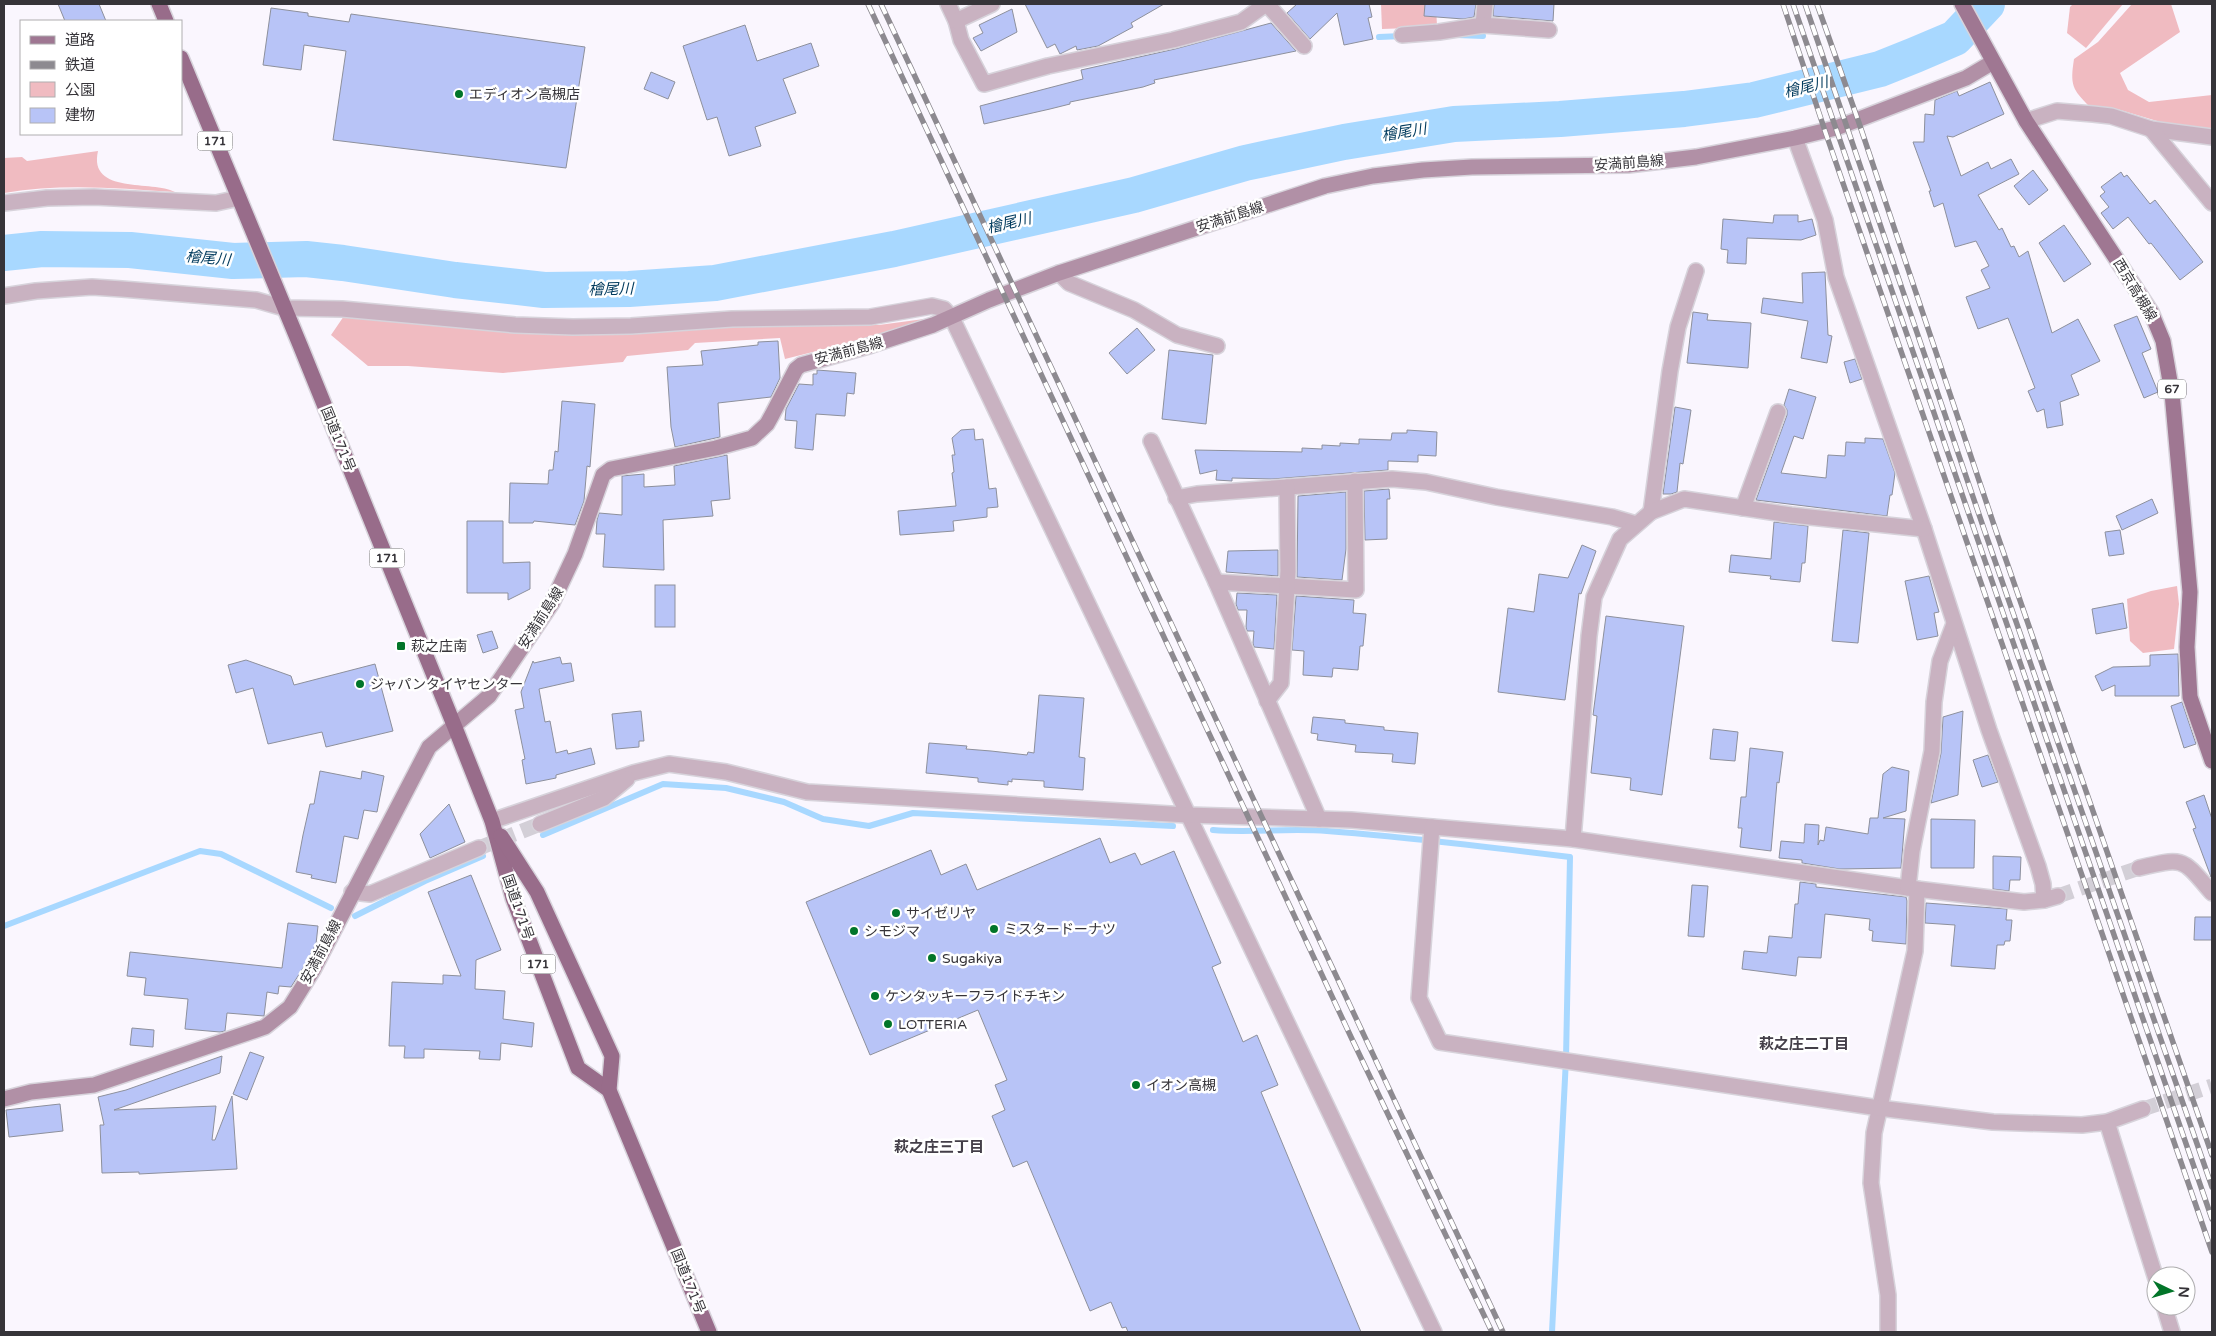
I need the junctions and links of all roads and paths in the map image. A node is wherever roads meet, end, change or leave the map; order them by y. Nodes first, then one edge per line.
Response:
1 (159, 4) edge
2 (948, 4) edge
3 (992, 4) edge
4 (1267, 4) edge
5 (1485, 4) edge
6 (1962, 4) edge
7 (166, 20) edge
8 (956, 21) junction
9 (1483, 26) junction
10 (1549, 30) dead end
11 (1402, 35) dead end
12 (1304, 46) dead end
13 (1990, 56) junction
14 (182, 60) edge
15 (2026, 121) junction
16 (2151, 129) junction
17 (2212, 137) edge
18 (1795, 138) junction
19 (239, 198) junction
20 (4, 203) edge
21 (2212, 203) edge
22 (1696, 271) dead end
23 (1059, 273) junction
24 (4, 296) edge
25 (282, 302) junction
26 (952, 318) junction
27 (1217, 346) dead end
28 (1778, 412) dead end
29 (1151, 440) dead end
30 (1355, 481) junction
31 (1287, 487) junction
32 (1176, 498) junction
33 (1743, 508) junction
34 (1651, 512) junction
35 (1636, 524) junction
36 (1924, 530) junction
37 (1216, 582) junction
38 (1287, 587) junction
39 (1954, 624) junction
40 (1267, 701) junction
41 (454, 725) junction
42 (2212, 761) edge
43 (633, 773) junction
44 (1187, 816) junction
45 (1319, 819) junction
46 (492, 821) junction
47 (540, 824) tunnel mouth
48 (1432, 827) junction
49 (1574, 839) junction
50 (479, 848) tunnel mouth
51 (2139, 868) tunnel mouth
52 (1912, 888) junction
53 (352, 892) junction
54 (2212, 893) edge
55 (609, 1090) junction
56 (4, 1099) edge
57 (1879, 1108) junction
58 (2143, 1109) tunnel mouth
59 (2107, 1122) junction
60 (2152, 1266) edge
61 (2167, 1316) edge
62 (709, 1332) edge
63 (1434, 1332) edge
64 (1888, 1332) edge
65 (2172, 1332) edge

1 - 7 highway
2 - 8 street
3 - 8 street
4 - 8 street
4 - 12 street
5 - 9 street
6 - 13 main road, 西京高槻線 / 67
9 - 10 street
9 - 11 street
13 - 15 main road, 西京高槻線 / 67
13 - 18 main road, 安満前島線
14 - 19 highway, 国道171号 / 171
15 - 16 street
15 - 42 main road, 西京高槻線 / 67
16 - 17 street
16 - 21 street
18 - 23 main road, 安満前島線
18 - 36 street
19 - 20 street
19 - 25 highway, 国道171号 / 171
22 - 34 street
23 - 26 main road, 安満前島線
23 - 27 street
24 - 25 street
25 - 26 street
25 - 41 highway, 国道171号 / 171
26 - 41 main road, 安満前島線
26 - 44 street
28 - 33 street
29 - 32 street
30 - 31 street
30 - 35 street
30 - 38 street
31 - 32 street
31 - 38 street
32 - 37 street
33 - 34 street
33 - 36 street
34 - 35 street
35 - 49 street
36 - 39 street
37 - 38 street
37 - 40 street
38 - 40 street
39 - 52 street
39 - 52 street
40 - 45 street
41 - 46 highway, 国道171号 / 171
41 - 53 main road, 安満前島線
43 - 44 street
43 - 46 street
43 - 47 street
44 - 45 street
44 - 63 street
45 - 48 street
46 - 55 highway, 国道171号 / 171
46 - 55 highway, 国道171号 / 171
48 - 49 street
48 - 57 street
49 - 52 street
50 - 53 street
51 - 54 street
52 - 57 street
53 - 56 main road, 安満前島線
55 - 62 highway, 国道171号 / 171
57 - 59 street
57 - 64 street
58 - 59 street
59 - 60 street
61 - 65 street

